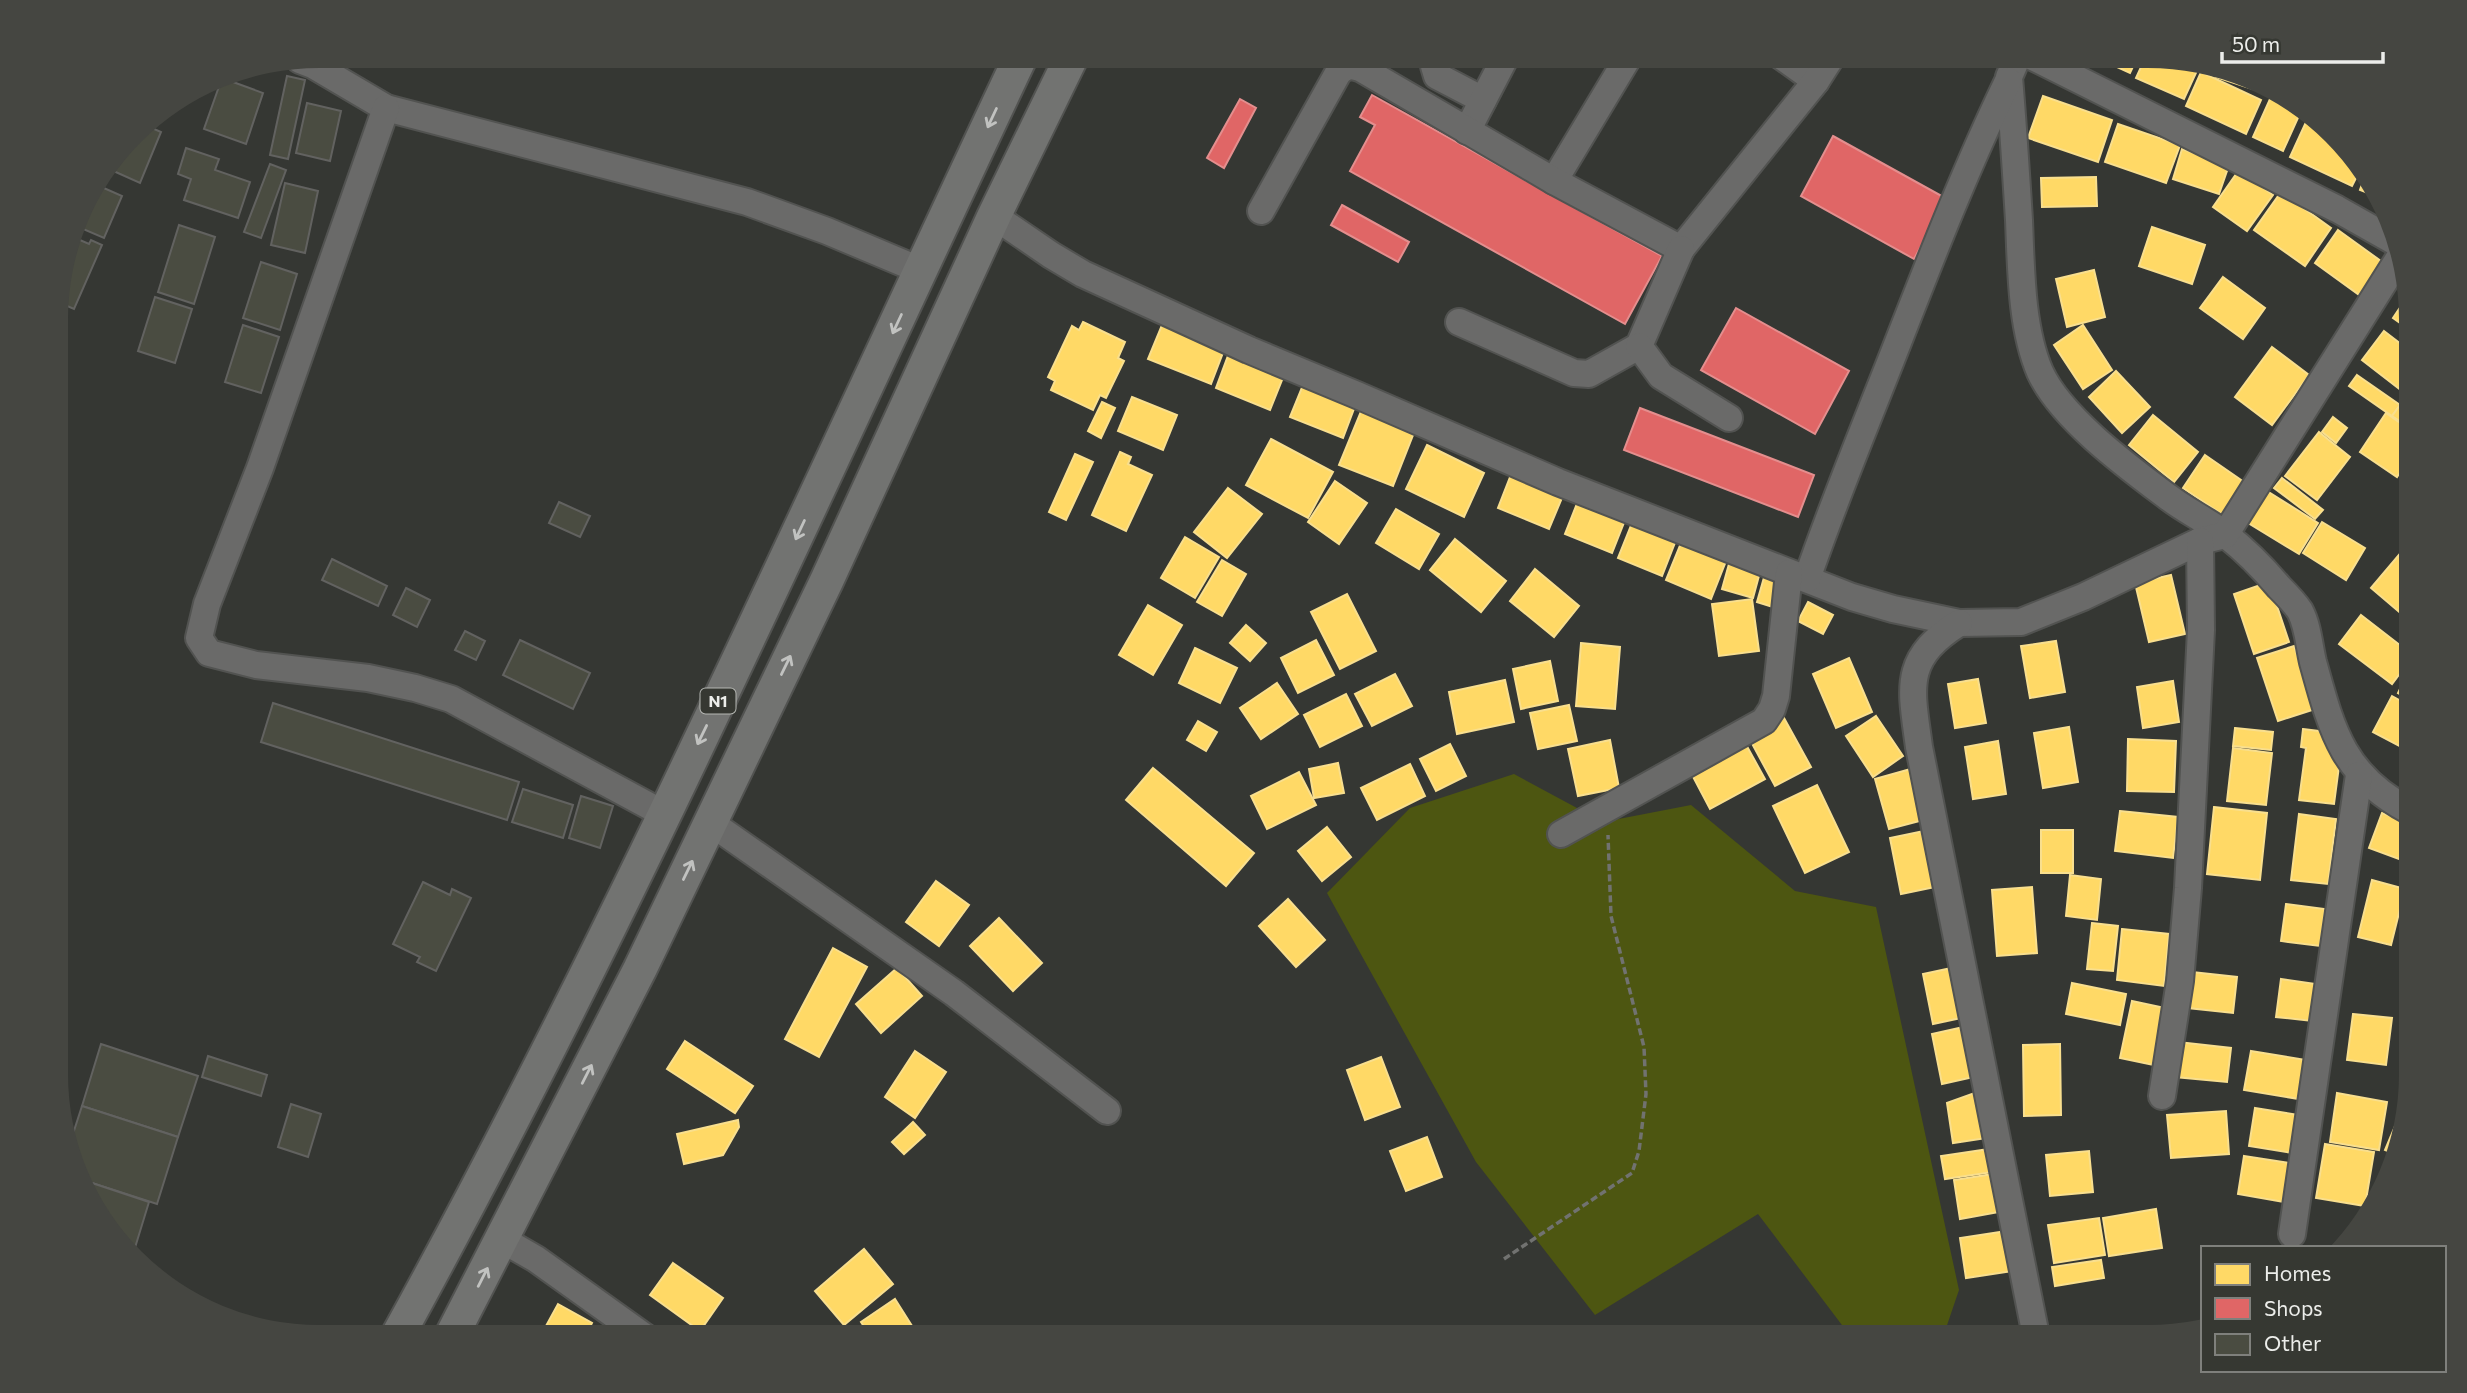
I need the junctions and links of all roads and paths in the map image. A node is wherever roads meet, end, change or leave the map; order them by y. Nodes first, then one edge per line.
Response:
1 (318, 68) edge
2 (1015, 68) edge
3 (1066, 68) edge
4 (1343, 68) edge
5 (1359, 68) edge
6 (1435, 68) edge
7 (1500, 68) edge
8 (1622, 68) edge
9 (1798, 68) edge
10 (1824, 68) edge
11 (2014, 68) edge
12 (2014, 68) edge
13 (2055, 68) edge
14 (1816, 81) junction
15 (1483, 100) junction
16 (386, 108) junction
17 (1467, 131) junction
18 (1554, 181) junction
19 (1261, 211) dead end
20 (994, 216) junction
21 (2384, 235) edge
22 (1681, 249) junction
23 (2393, 267) edge
24 (922, 271) junction
25 (1459, 323) dead end
26 (1639, 346) junction
27 (1729, 418) dead end
28 (2213, 538) junction
29 (1798, 576) junction
30 (1959, 622) junction
31 (2359, 775) junction
32 (1610, 805) junction
33 (2399, 805) edge
34 (664, 814) junction
35 (710, 823) junction
36 (1561, 834) dead end
37 (2162, 1096) dead end
38 (1107, 1111) dead end
39 (2292, 1234) dead end
40 (503, 1240) junction
41 (1504, 1259) dead end
42 (403, 1325) edge
43 (457, 1325) edge
44 (628, 1325) edge
45 (2034, 1325) edge

1 - 16 street
2 -> 24 main road, N1
3 - 20 main road, N1
4 - 19 street
5 - 17 street
6 - 15 street
7 - 15 street
8 - 18 street
9 - 14 street
10 - 14 street
11 - 28 street
12 - 29 street
13 - 21 street
14 - 22 street
15 - 17 street
16 - 24 street
16 - 34 street
17 - 18 street
18 - 22 street
20 - 29 street
35 -> 20 main road, N1
22 - 26 street
23 - 28 street
24 -> 34 main road, N1
25 - 26 street
26 - 27 street
28 - 30 street
28 - 31 street
28 - 37 street
29 - 30 street
29 - 32 street
30 - 45 street
31 - 33 street
31 - 39 street
32 - 36 street
32 - 41 path
34 - 42 main road, N1
35 - 38 street
40 -> 35 main road, N1
43 -> 40 main road, N1
40 - 44 street

